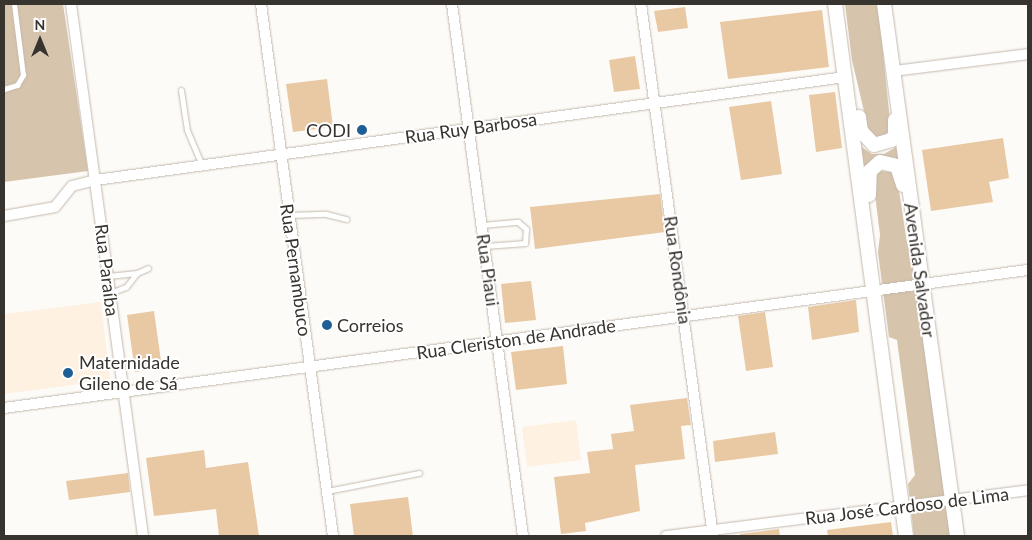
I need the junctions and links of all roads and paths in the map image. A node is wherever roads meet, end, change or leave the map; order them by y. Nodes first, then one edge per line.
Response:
1 (14, 4) edge
2 (71, 4) edge
3 (261, 4) edge
4 (452, 4) edge
5 (641, 4) edge
6 (836, 4) edge
7 (884, 4) edge
8 (1028, 54) edge
9 (894, 71) junction
10 (845, 78) junction
11 (4, 89) edge
12 (181, 90) dead end
13 (898, 97) junction
14 (848, 100) junction
15 (655, 103) junction
16 (469, 129) junction
17 (280, 154) junction
18 (202, 165) junction
19 (96, 180) junction
20 (911, 198) junction
21 (863, 211) junction
22 (288, 215) junction
23 (4, 216) edge
24 (346, 219) dead end
25 (482, 225) junction
26 (485, 246) junction
27 (148, 268) dead end
28 (1028, 270) edge
29 (137, 273) junction
30 (108, 276) junction
31 (923, 284) junction
32 (874, 290) junction
33 (110, 293) junction
34 (685, 316) junction
35 (497, 342) junction
36 (309, 366) junction
37 (122, 392) junction
38 (4, 408) edge
39 (419, 473) dead end
40 (1028, 490) edge
41 (327, 492) junction
42 (952, 500) junction
43 (903, 506) junction
44 (713, 533) edge
45 (143, 536) edge
46 (333, 536) edge
47 (523, 536) edge
48 (666, 536) edge
49 (906, 536) edge
50 (957, 536) edge

1 - 11 lane
2 - 19 street, Rua Paraíba
3 - 17 street, Rua Pernambuco
4 - 16 street, Rua Piaui
5 - 15 street, Rua Rondônia
6 - 10 main road
7 - 9 main road, Avenida Salvador
8 - 9 street
9 - 13 main road, Avenida Salvador
10 - 14 main road
10 - 15 street, Rua Ruy Barbosa
12 - 18 lane
13 - 14 main road
13 - 20 main road, Avenida Salvador
14 - 21 main road
15 - 16 street, Rua Ruy Barbosa
15 - 34 street, Rua Rondônia
16 - 17 street, Rua Ruy Barbosa
16 - 25 street, Rua Piaui
17 - 18 street, Rua Ruy Barbosa
17 - 22 street, Rua Pernambuco
18 - 19 street, Rua Ruy Barbosa
19 - 23 street, Rua Ruy Barbosa
19 - 30 street, Rua Paraíba
20 - 21 main road
20 - 31 main road, Avenida Salvador
21 - 32 main road
22 - 24 lane
22 - 36 street, Rua Pernambuco
25 - 26 street, Rua Piaui
25 - 26 lane
26 - 35 street, Rua Piaui
27 - 29 lane
28 - 31 street, Rua Cleriston de Andrade
29 - 30 lane
29 - 33 lane
30 - 33 street, Rua Paraíba
31 - 32 street, Rua Cleriston de Andrade
31 - 42 main road, Avenida Salvador
32 - 34 street, Rua Cleriston de Andrade
32 - 43 main road
33 - 37 street, Rua Paraíba
34 - 35 street, Rua Cleriston de Andrade
34 - 44 street, Rua Rondônia
35 - 36 street, Rua Cleriston de Andrade
35 - 47 street, Rua Piaui
36 - 37 street, Rua Cleriston de Andrade
36 - 41 street, Rua Pernambuco
37 - 38 street, Rua Cleriston de Andrade
37 - 45 street, Rua Paraíba
39 - 41 lane
40 - 42 street, Rua José Cardoso de Lima
41 - 46 street, Rua Pernambuco
42 - 43 street, Rua José Cardoso de Lima
42 - 50 main road, Avenida Salvador
43 - 44 street, Rua José Cardoso de Lima
43 - 49 main road
44 - 48 street, Rua José Cardoso de Lima

